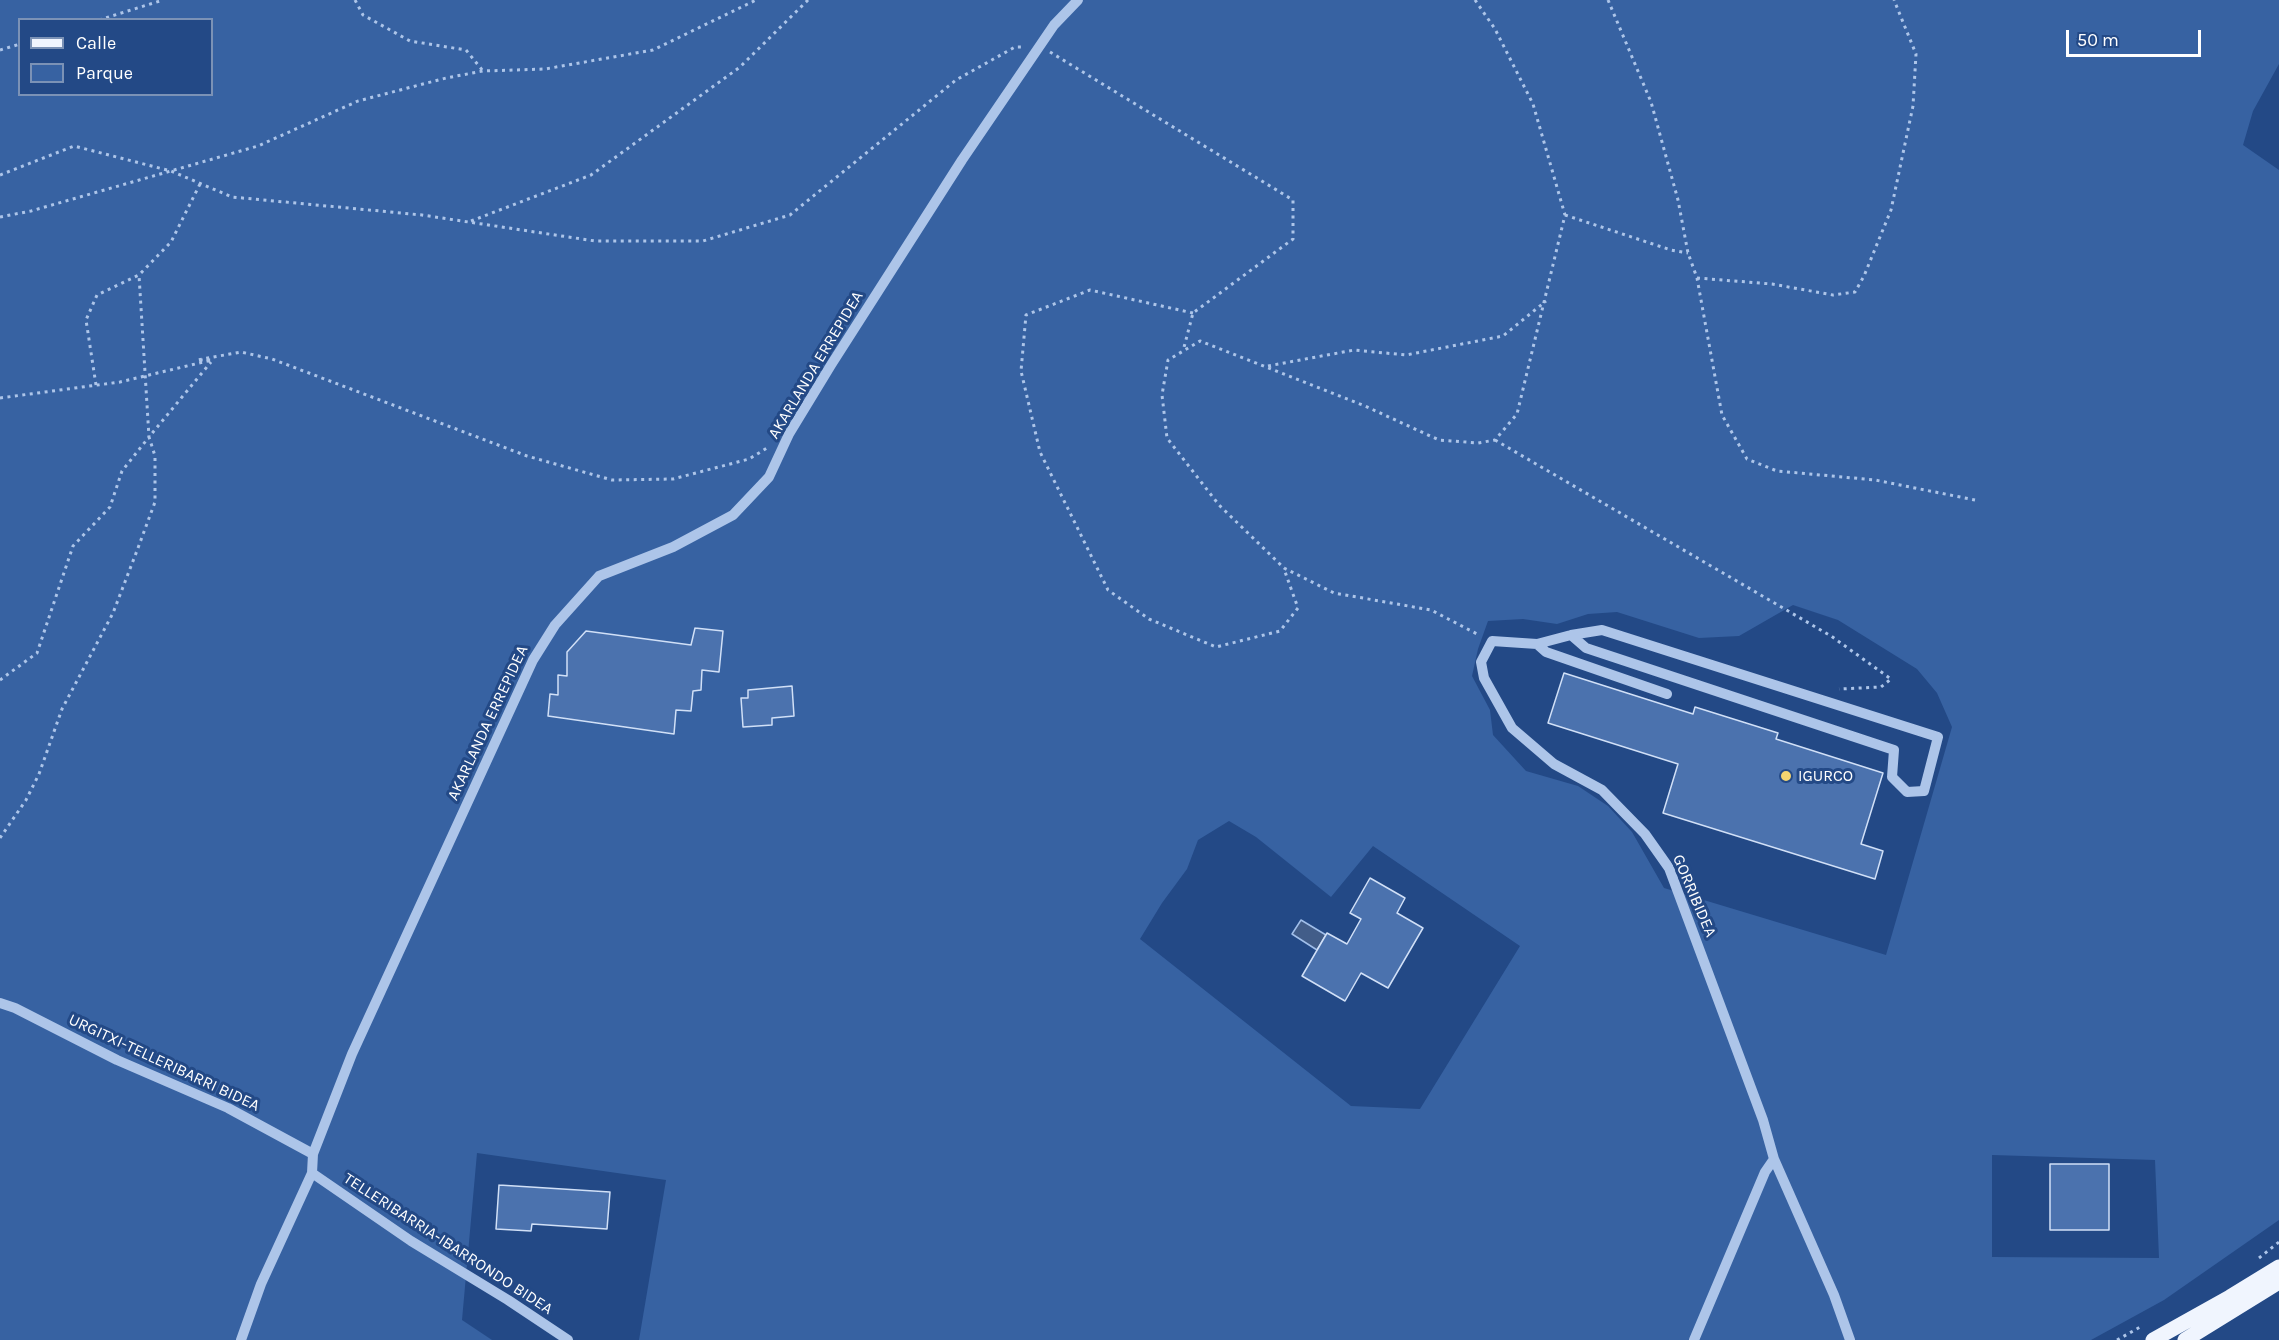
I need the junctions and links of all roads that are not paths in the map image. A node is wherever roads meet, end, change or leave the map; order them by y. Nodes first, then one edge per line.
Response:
1 (1078, 0) edge
2 (1571, 635) junction
3 (1537, 644) junction
4 (1667, 694) dead end
5 (0, 1003) edge
6 (313, 1154) junction
7 (1774, 1159) junction
8 (312, 1173) junction
9 (2279, 1267) edge
10 (2279, 1282) edge
11 (241, 1340) edge
12 (568, 1340) edge
13 (1694, 1340) edge
14 (1850, 1340) edge
15 (2153, 1340) edge
16 (2185, 1340) edge

1 - 6 street, AKARLANDA ERREPIDEA
2 - 2 street
2 - 3 street
3 - 4 street
3 - 7 street, GORRIBIDEA
5 - 6 street, URGITXI-TELLERIBARRI BIDEA
6 - 8 street, AKARLANDA ERREPIDEA
7 - 13 street
7 - 14 street, GORRIBIDEA
8 - 11 street, AKARLANDA ERREPIDEA
8 - 12 street, TELLERIBARRIA-IBARRONDO BIDEA
9 - 15 main road
10 - 16 main road

